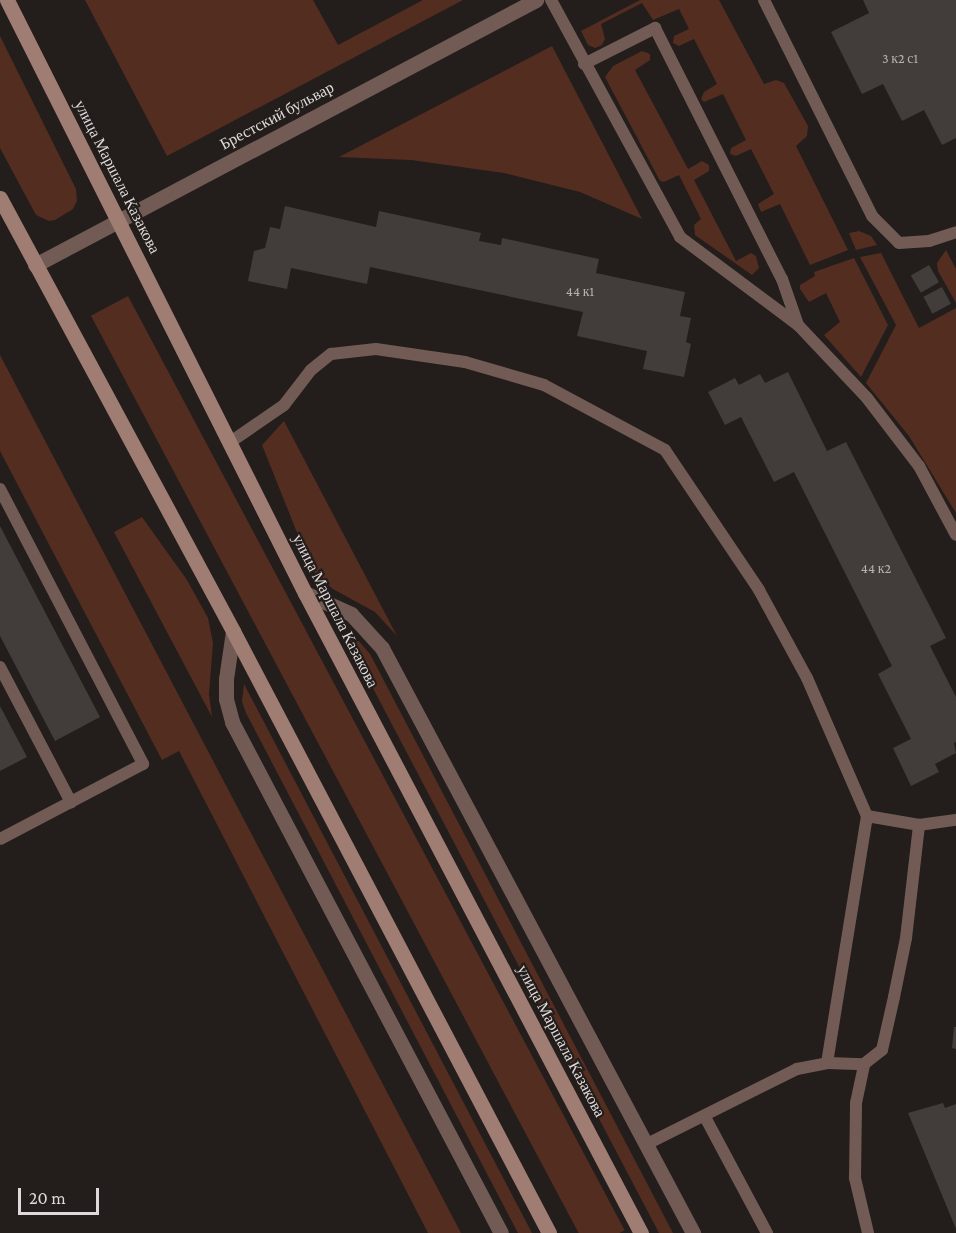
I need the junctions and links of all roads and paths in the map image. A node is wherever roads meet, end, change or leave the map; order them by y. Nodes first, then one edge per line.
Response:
1 (7, 0) edge
2 (536, 0) edge
3 (551, 0) edge
4 (764, 0) edge
5 (584, 64) junction
6 (0, 198) edge
7 (119, 220) junction
8 (956, 232) edge
9 (35, 265) junction
10 (798, 325) junction
11 (229, 443) junction
12 (0, 489) edge
13 (956, 535) edge
14 (305, 593) junction
15 (233, 630) junction
16 (0, 667) edge
17 (71, 802) junction
18 (867, 816) junction
19 (956, 820) edge
20 (919, 825) junction
21 (0, 839) edge
22 (827, 1063) junction
23 (864, 1064) junction
24 (705, 1117) junction
25 (647, 1144) junction
26 (501, 1233) edge
27 (549, 1233) edge
28 (641, 1233) edge
29 (693, 1233) edge
30 (767, 1233) edge
31 (868, 1233) edge

1 - 7 main road, улица Маршала Казакова
2 - 7 street, Брестский бульвар
3 - 5 lane
4 - 8 lane
5 - 10 lane
5 - 10 lane
6 - 9 main road
7 - 9 street, Брестский бульвар
7 - 11 main road, улица Маршала Казакова
9 - 15 main road
10 - 13 lane
11 - 14 main road, улица Маршала Казакова
11 - 18 lane
12 - 17 lane
14 - 25 street
14 - 28 main road, улица Маршала Казакова
15 - 26 street
15 - 27 main road
16 - 17 lane
17 - 21 lane
18 - 20 lane
18 - 22 lane
19 - 20 lane
20 - 23 lane
22 - 23 lane
22 - 24 lane
23 - 31 lane
24 - 25 lane
24 - 30 lane
25 - 29 street

